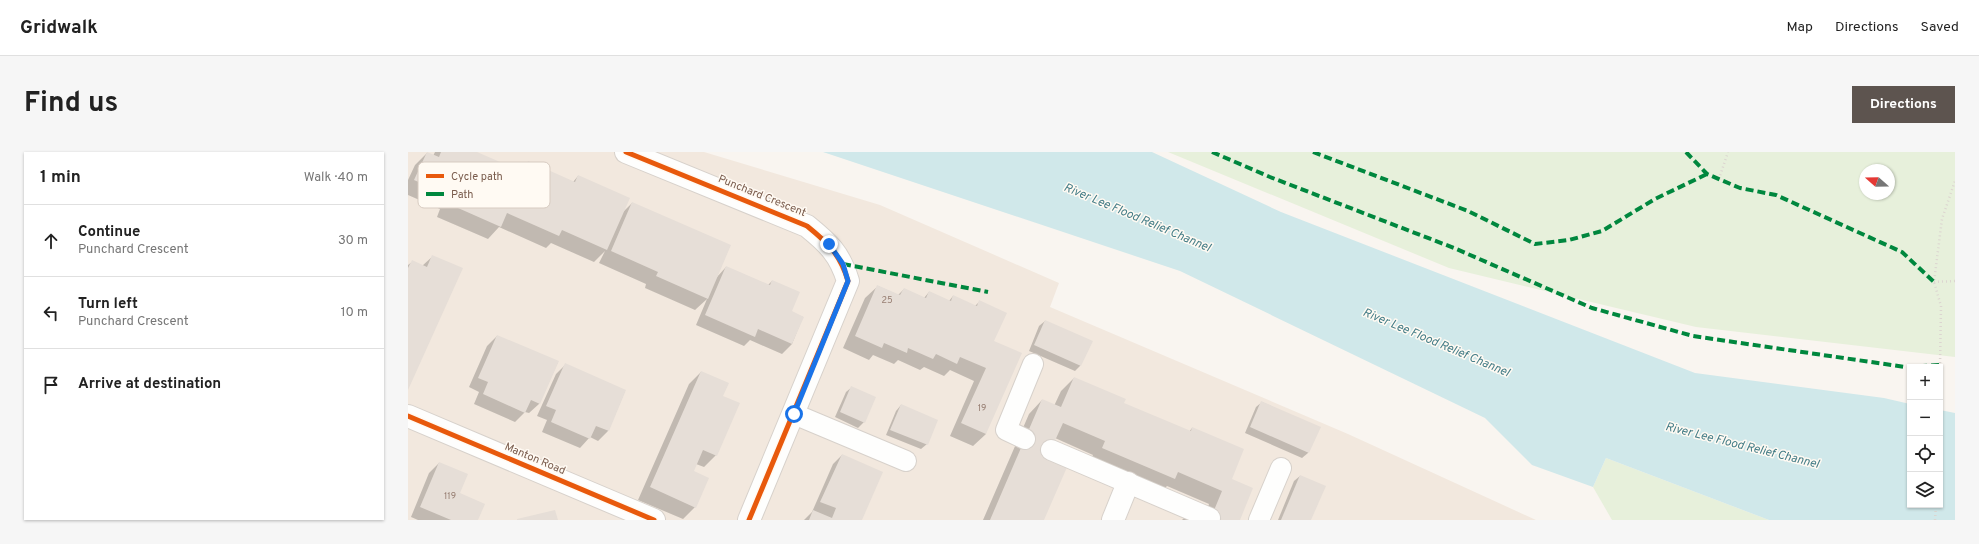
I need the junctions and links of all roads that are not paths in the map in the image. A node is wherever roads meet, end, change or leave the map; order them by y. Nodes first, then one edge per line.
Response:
1 (626, 152) edge
2 (1033, 364) dead end
3 (794, 414) junction
4 (408, 416) edge
5 (1025, 439) dead end
6 (1051, 450) dead end
7 (906, 461) dead end
8 (1281, 468) dead end
9 (1128, 483) junction
10 (1210, 518) dead end
11 (654, 520) edge
12 (749, 520) edge
13 (1113, 520) edge
14 (1259, 520) edge

1 - 3 street, Punchard Crescent
2 - 5 lane
3 - 7 lane
3 - 12 street, Punchard Crescent
4 - 11 street, Manton Road
6 - 9 lane
8 - 14 lane
9 - 10 lane
9 - 13 street

